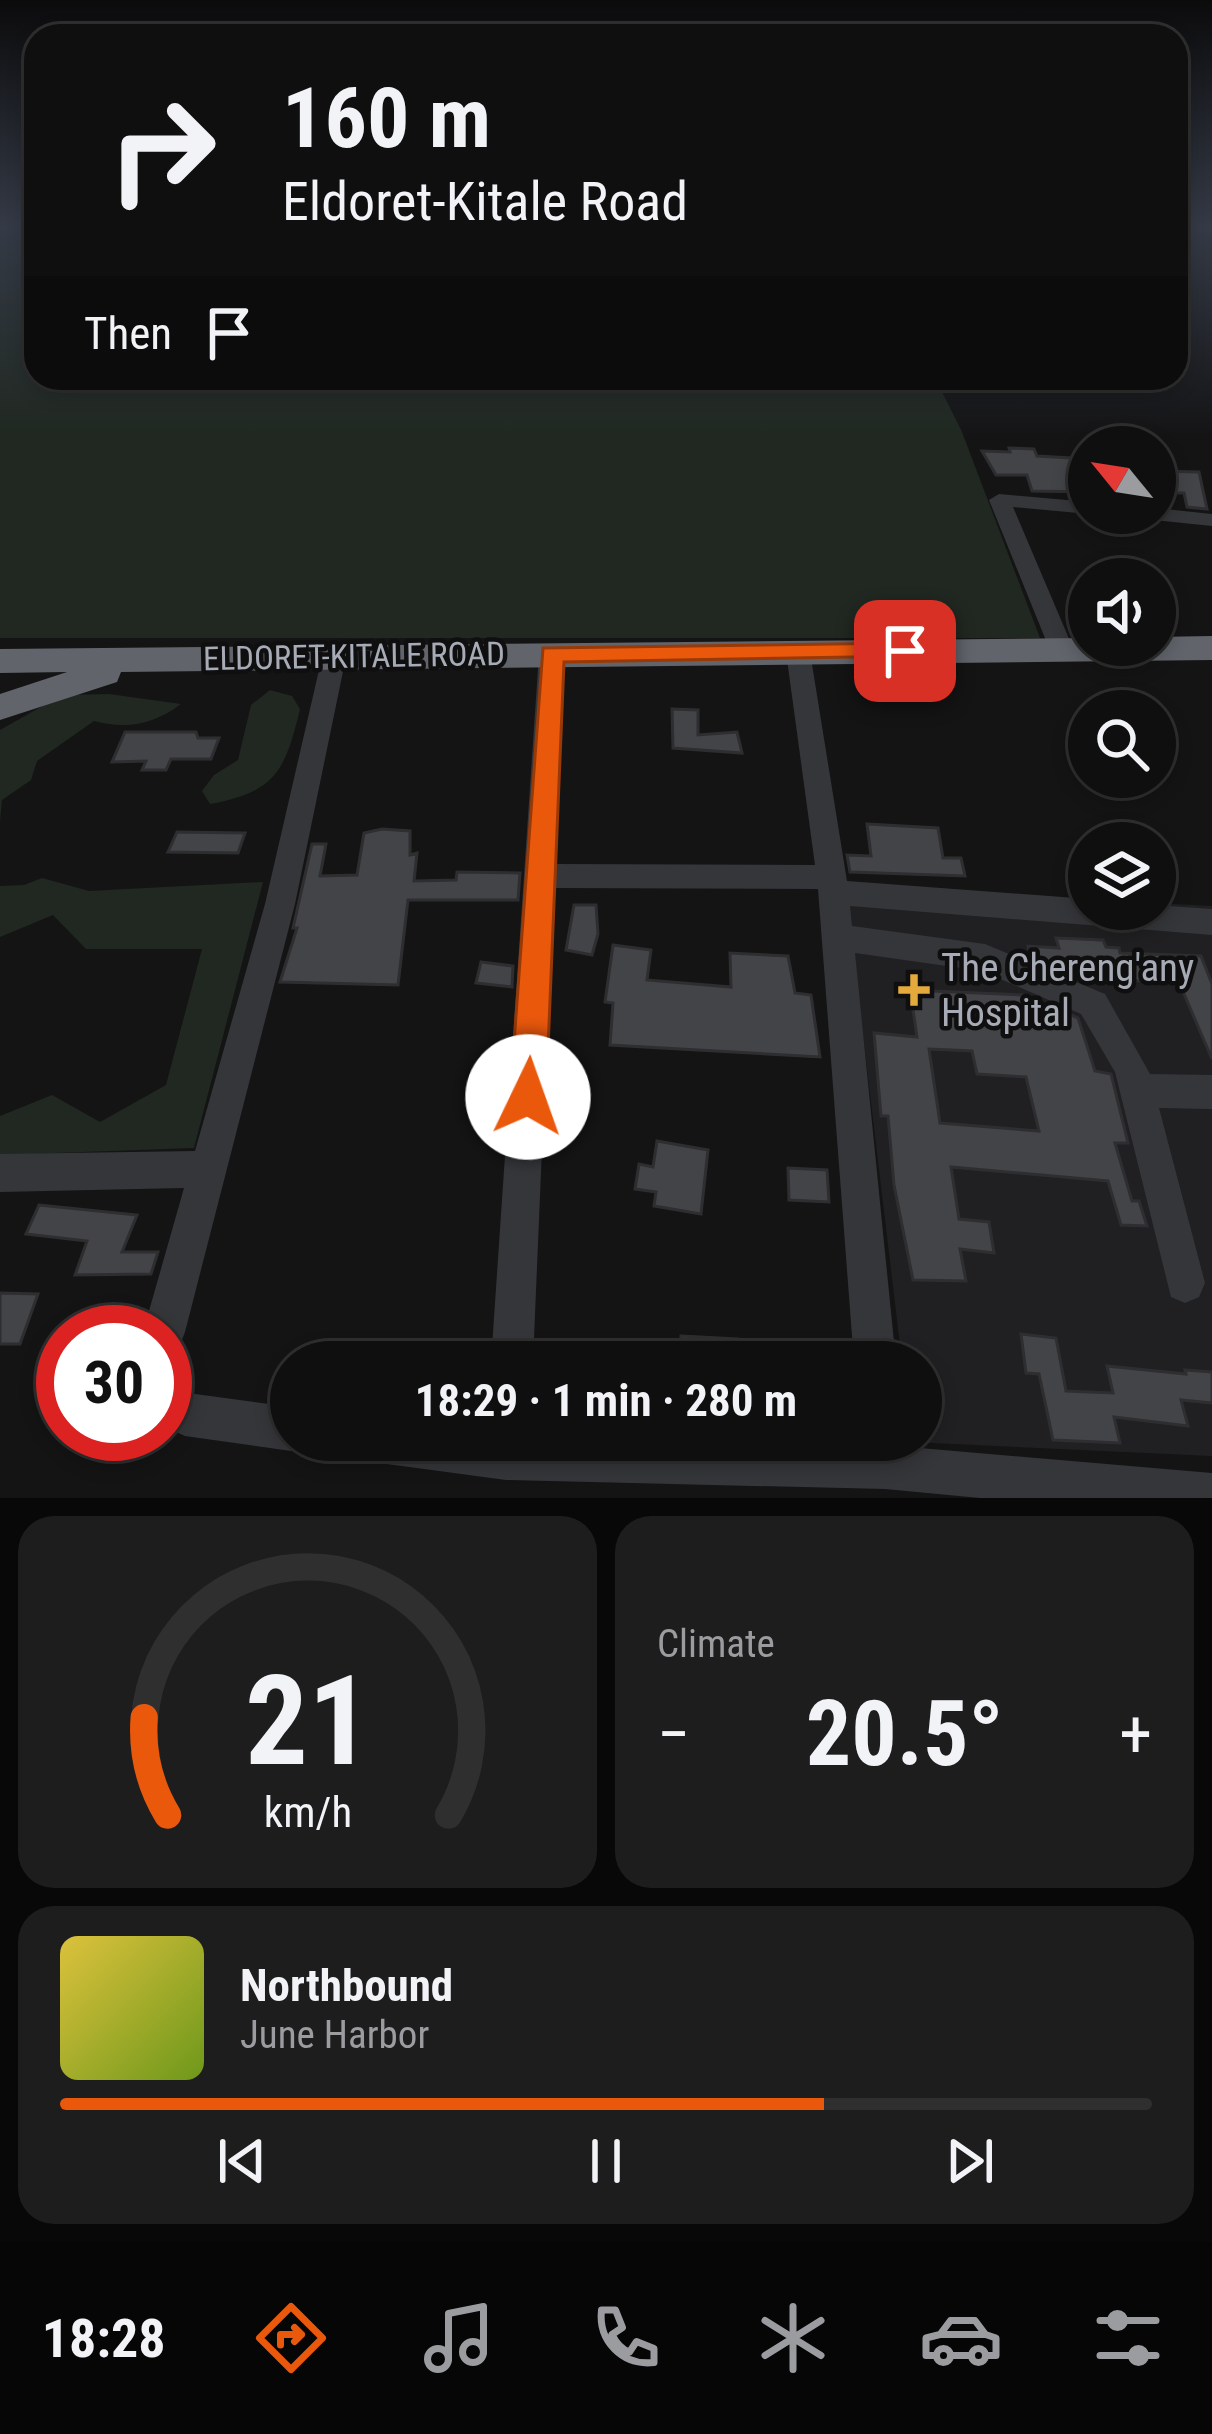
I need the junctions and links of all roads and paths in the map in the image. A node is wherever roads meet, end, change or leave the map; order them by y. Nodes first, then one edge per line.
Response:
1 (1068, 506) edge
2 (1176, 516) edge
3 (1212, 520) edge
4 (1061, 648) junction
5 (1212, 648) edge
6 (798, 652) junction
7 (551, 654) junction
8 (334, 657) junction
9 (162, 658) junction
10 (0, 661) edge
11 (0, 707) edge
12 (542, 876) junction
13 (832, 885) junction
14 (1212, 922) edge
15 (837, 938) junction
16 (1137, 1091) junction
17 (1212, 1092) edge
18 (210, 1169) junction
19 (0, 1173) edge
20 (1185, 1282) dead end
21 (172, 1305) edge
22 (513, 1341) edge
23 (873, 1341) edge
24 (192, 1415) edge
25 (270, 1426) edge
26 (903, 1461) edge
27 (973, 1486) edge
28 (1212, 1496) edge

1 - 4 street
2 - 3 street
4 - 5 highway, ELDORET-KITALE ROAD
4 - 6 highway, ELDORET-KITALE ROAD
6 - 7 highway, ELDORET-KITALE ROAD
6 - 13 street
7 - 8 highway, ELDORET-KITALE ROAD
7 - 12 street
8 - 9 highway, ELDORET-KITALE ROAD
8 - 18 street
9 - 10 highway, ELDORET-KITALE ROAD
9 - 11 highway
12 - 13 street
12 - 22 street
13 - 14 street
13 - 15 street
15 - 16 street
15 - 23 street
16 - 17 street
16 - 20 street
18 - 19 street
18 - 21 street
24 - 25 street
26 - 27 street
27 - 28 street

